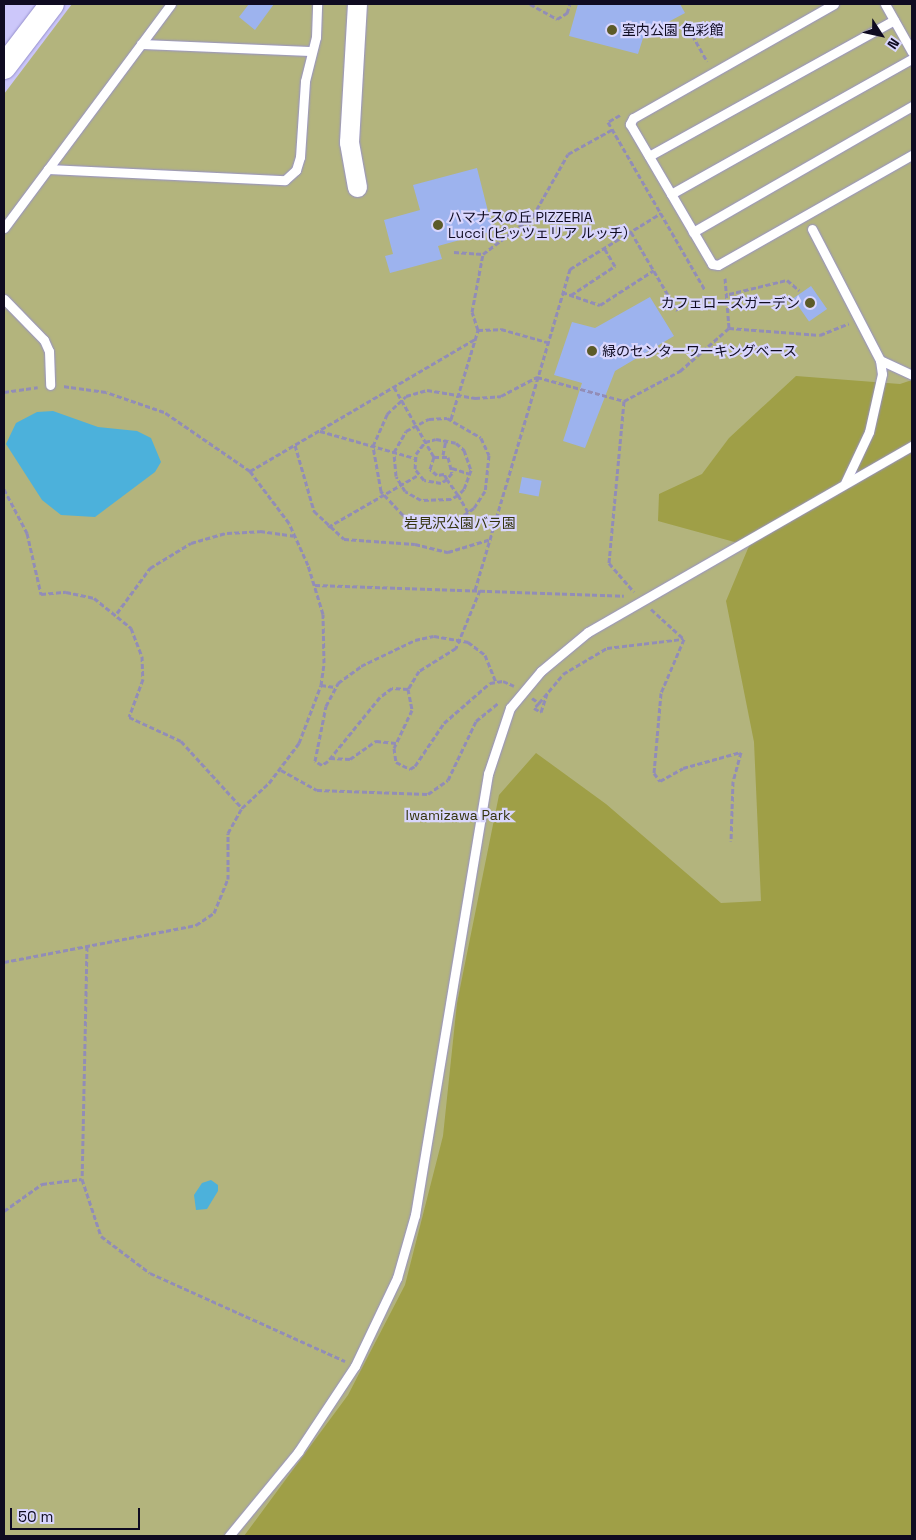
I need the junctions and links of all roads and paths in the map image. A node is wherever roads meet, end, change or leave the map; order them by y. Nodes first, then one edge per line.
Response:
1 (52, 4) edge
2 (172, 4) edge
3 (317, 4) edge
4 (357, 4) edge
5 (530, 4) edge
6 (570, 4) edge
7 (834, 4) edge
8 (885, 4) edge
9 (894, 20) junction
10 (685, 22) dead end
11 (141, 44) junction
12 (311, 51) junction
13 (912, 52) edge
14 (912, 59) edge
15 (707, 61) dead end
16 (4, 66) edge
17 (912, 106) edge
18 (912, 155) edge
19 (649, 156) junction
20 (48, 169) junction
21 (357, 187) dead end
22 (671, 194) junction
23 (661, 213) junction
24 (4, 228) edge
25 (812, 229) dead end
26 (631, 232) junction
27 (693, 232) junction
28 (604, 248) junction
29 (454, 252) dead end
30 (483, 254) junction
31 (654, 270) junction
32 (725, 278) dead end
33 (705, 290) dead end
34 (799, 290) dead end
35 (562, 292) junction
36 (728, 294) junction
37 (570, 295) junction
38 (4, 299) edge
39 (678, 310) dead end
40 (857, 318) junction
41 (729, 328) junction
42 (478, 330) junction
43 (475, 339) junction
44 (546, 342) junction
45 (880, 360) junction
46 (912, 375) edge
47 (536, 377) junction
48 (50, 385) junction
49 (394, 387) junction
50 (4, 392) edge
51 (458, 395) junction
52 (401, 399) junction
53 (624, 401) junction
54 (451, 419) junction
55 (415, 424) junction
56 (320, 431) junction
57 (446, 439) junction
58 (425, 442) junction
59 (295, 445) junction
60 (373, 446) junction
61 (912, 446) edge
62 (394, 452) junction
63 (443, 455) junction
64 (434, 457) junction
65 (415, 458) junction
66 (452, 468) junction
67 (250, 471) junction
68 (470, 474) junction
69 (418, 475) junction
70 (448, 479) junction
71 (401, 485) junction
72 (843, 486) junction
73 (4, 489) edge
74 (383, 495) junction
75 (458, 495) junction
76 (468, 512) junction
77 (328, 527) junction
78 (295, 536) junction
79 (491, 539) junction
80 (315, 585) junction
81 (478, 590) junction
82 (643, 602) junction
83 (117, 613) junction
84 (684, 638) junction
85 (462, 639) junction
86 (496, 682) junction
87 (321, 685) junction
88 (336, 687) junction
89 (408, 689) junction
90 (520, 694) junction
91 (547, 694) junction
92 (539, 702) junction
93 (396, 743) junction
94 (330, 758) junction
95 (281, 770) junction
96 (242, 808) junction
97 (731, 841) dead end
98 (87, 946) junction
99 (4, 962) edge
100 (82, 1180) junction
101 (4, 1211) edge
102 (355, 1366) junction
103 (230, 1536) edge

1 - 16 street
2 - 11 lane
3 - 12 lane
4 - 21 street
5 - 6 path
7 - 19 lane
8 - 9 lane
9 - 13 lane
9 - 19 lane
10 - 15 path
11 - 12 lane
11 - 20 lane
12 - 20 lane
14 - 22 lane
17 - 27 lane
18 - 27 lane
19 - 22 lane
20 - 24 lane
22 - 27 lane
23 - 26 path
23 - 30 path
23 - 33 path
25 - 40 lane
26 - 28 path
26 - 31 path
28 - 35 path
28 - 37 path
29 - 30 path
30 - 42 path
31 - 37 path
31 - 39 path
32 - 36 path
34 - 36 path
35 - 37 path
35 - 44 path
36 - 41 path
38 - 48 lane
40 - 41 path
40 - 45 lane
41 - 53 path
42 - 43 path
42 - 44 path
43 - 49 path
43 - 51 path
44 - 47 path
45 - 46 lane
45 - 72 lane
47 - 51 path
47 - 53 path
47 - 79 path
48 - 50 path
48 - 67 path
49 - 52 path
49 - 56 path
51 - 52 path
51 - 54 path
52 - 55 path
52 - 60 path
53 - 82 path
54 - 55 path
54 - 76 path
55 - 58 path
55 - 62 path
56 - 59 path
56 - 60 path
57 - 58 path
57 - 63 path
57 - 68 path
58 - 64 path
58 - 65 path
59 - 67 path
59 - 77 path
60 - 62 path
60 - 74 path
61 - 72 lane
62 - 65 path
62 - 71 path
63 - 64 path
63 - 66 path
64 - 70 path
65 - 69 path
66 - 68 path
66 - 70 path
67 - 78 path
68 - 75 path
69 - 70 path
69 - 71 path
70 - 75 path
71 - 74 path
71 - 75 path
72 - 82 lane
73 - 83 path
74 - 76 path
74 - 77 path
75 - 76 path
77 - 79 path
78 - 80 path
78 - 83 path
79 - 81 path
80 - 81 path
80 - 87 path
81 - 82 path
81 - 85 path
82 - 84 path
82 - 90 lane
83 - 96 path
84 - 91 path
84 - 97 path
85 - 86 path
85 - 88 path
85 - 89 path
86 - 90 path
86 - 93 path
87 - 88 path
87 - 95 path
88 - 94 path
89 - 93 path
89 - 94 path
90 - 92 path
90 - 95 path
90 - 102 lane
91 - 92 path
91 - 92 path
93 - 94 path
95 - 96 path
96 - 98 path
98 - 99 path
98 - 100 path
100 - 101 path
100 - 102 path
102 - 103 lane

